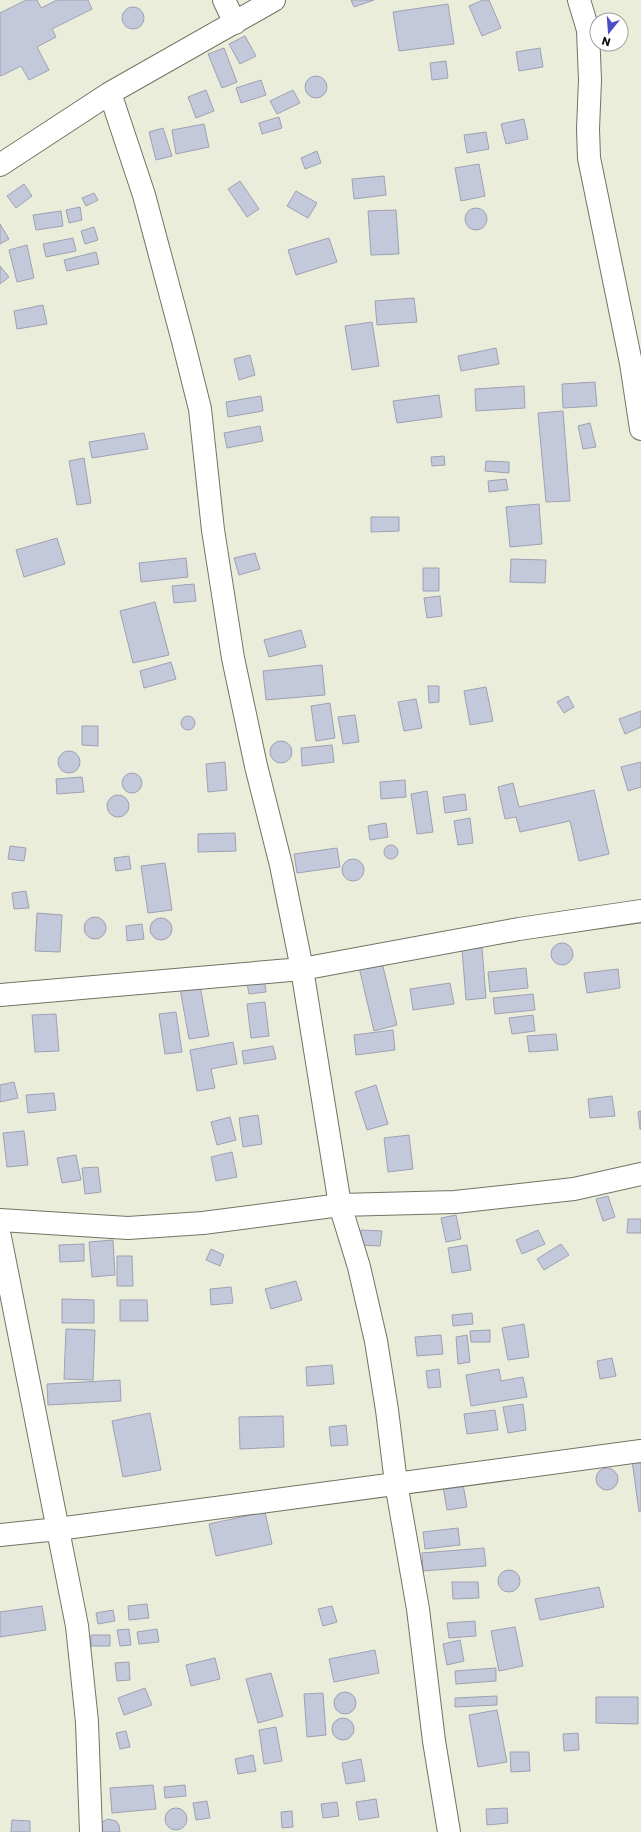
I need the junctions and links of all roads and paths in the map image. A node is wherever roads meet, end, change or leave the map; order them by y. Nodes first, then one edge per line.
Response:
1 (224, 0) edge
2 (274, 0) edge
3 (579, 0) edge
4 (235, 22) junction
5 (110, 93) junction
6 (0, 165) edge
7 (641, 429) edge
8 (641, 911) edge
9 (302, 969) junction
10 (0, 995) edge
11 (641, 1174) edge
12 (340, 1205) junction
13 (0, 1220) edge
14 (0, 1237) edge
15 (641, 1451) edge
16 (396, 1484) junction
17 (58, 1529) junction
18 (0, 1536) edge
19 (91, 1832) edge
20 (448, 1832) edge

1 - 4 street
2 - 4 street
3 - 7 street
4 - 5 street
5 - 6 street
5 - 9 street
8 - 9 street
9 - 10 street
9 - 12 street
11 - 12 street
12 - 13 street
12 - 16 street
14 - 17 street
15 - 16 street
16 - 17 street
16 - 20 street
17 - 18 street
17 - 19 street

